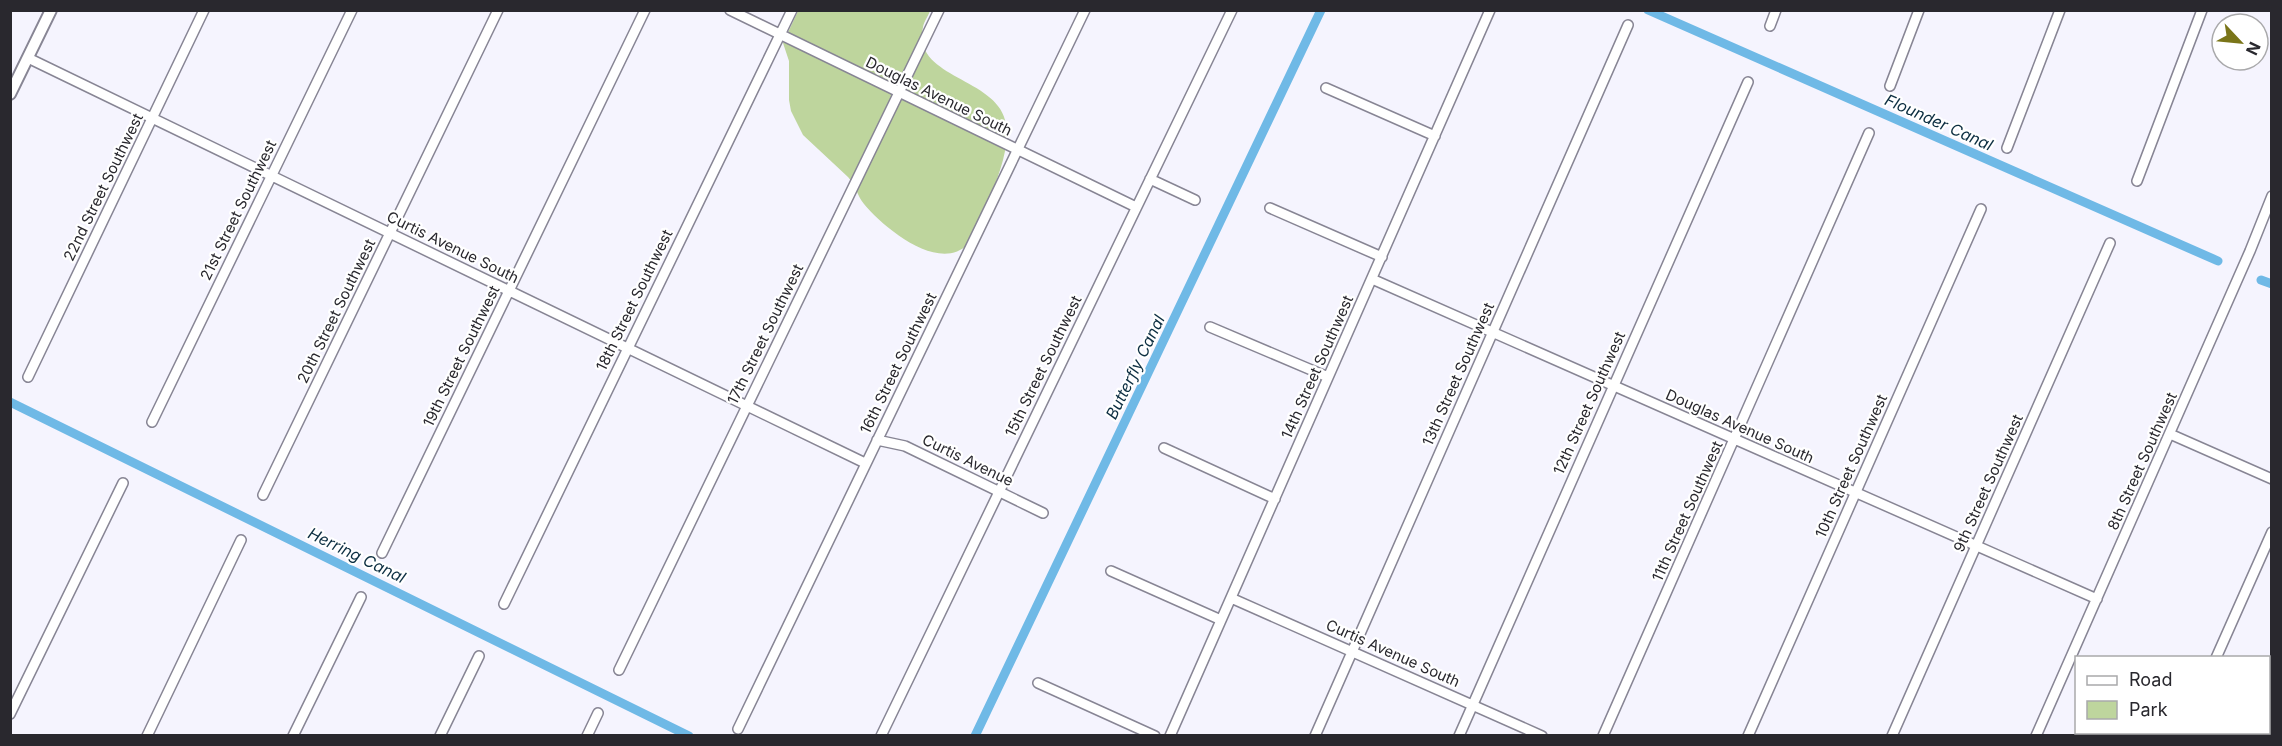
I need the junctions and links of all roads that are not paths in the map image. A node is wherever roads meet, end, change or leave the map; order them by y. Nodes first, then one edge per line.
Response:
1 (51, 10) edge
2 (204, 10) edge
3 (352, 10) edge
4 (498, 10) edge
5 (645, 10) edge
6 (730, 10) edge
7 (792, 10) edge
8 (939, 10) edge
9 (1085, 10) edge
10 (1232, 10) edge
11 (1478, 10) edge
12 (1776, 10) edge
13 (1919, 10) edge
14 (2060, 10) edge
15 (2202, 10) edge
16 (1489, 12) edge
17 (1628, 25) dead end
18 (1770, 26) dead end
19 (780, 35) junction
20 (28, 58) junction
21 (1748, 82) dead end
22 (1890, 86) dead end
23 (1326, 88) dead end
24 (899, 93) junction
25 (10, 94) edge
26 (153, 117) junction
27 (1869, 133) dead end
28 (1435, 136) junction
29 (2007, 148) dead end
30 (1018, 150) junction
31 (272, 175) junction
32 (1150, 178) junction
33 (2137, 181) dead end
34 (2271, 196) edge
35 (1195, 200) dead end
36 (1136, 207) junction
37 (1269, 208) dead end
38 (1981, 209) dead end
39 (391, 233) junction
40 (2110, 243) dead end
41 (1382, 257) junction
42 (1372, 279) junction
43 (509, 290) junction
44 (1210, 327) dead end
45 (1493, 333) junction
46 (628, 348) junction
47 (28, 377) dead end
48 (1328, 377) junction
49 (1613, 386) junction
50 (747, 406) junction
51 (152, 422) dead end
52 (2170, 434) junction
53 (1735, 439) junction
54 (877, 440) junction
55 (1164, 448) dead end
56 (865, 463) junction
57 (2271, 480) edge
58 (123, 483) dead end
59 (1000, 492) junction
60 (1855, 493) junction
61 (263, 495) dead end
62 (1275, 498) junction
63 (1043, 513) dead end
64 (2271, 532) edge
65 (241, 540) dead end
66 (1976, 546) junction
67 (382, 554) dead end
68 (1111, 571) dead end
69 (361, 597) dead end
70 (1231, 598) junction
71 (2097, 599) junction
72 (504, 603) dead end
73 (1221, 620) junction
74 (1352, 652) junction
75 (479, 656) dead end
76 (2216, 656) edge
77 (620, 670) dead end
78 (1038, 683) dead end
79 (1472, 705) junction
80 (598, 713) dead end
81 (10, 714) edge
82 (738, 729) dead end
83 (147, 735) edge
84 (293, 735) edge
85 (440, 735) edge
86 (587, 735) edge
87 (881, 735) edge
88 (1155, 735) edge
89 (1170, 735) edge
90 (1315, 735) edge
91 (1459, 735) edge
92 (1542, 735) edge
93 (1603, 735) edge
94 (1748, 735) edge
95 (1892, 735) edge
96 (2037, 735) edge

1 - 20 street
2 - 26 street, 22nd Street Southwest
3 - 31 street, 21st Street Southwest
4 - 39 street, 20th Street Southwest
5 - 43 street, 19th Street Southwest
6 - 19 street, Douglas Avenue South
7 - 19 street, 18th Street Southwest
8 - 24 street, 17th Street Southwest
9 - 30 street, 16th Street Southwest
10 - 32 street, 15th Street Southwest
11 - 16 street
12 - 18 street
13 - 22 street
14 - 29 street
15 - 33 street
16 - 28 street, 14th Street Southwest
17 - 45 street, 13th Street Southwest
19 - 24 street, Douglas Avenue South
19 - 46 street, 18th Street Southwest
20 - 25 street
20 - 26 street, Curtis Avenue South
21 - 49 street, 12th Street Southwest
23 - 28 street
24 - 30 street, Douglas Avenue South
24 - 50 street, 17th Street Southwest
26 - 31 street, Curtis Avenue South
26 - 47 street, 22nd Street Southwest
27 - 53 street, 11th Street Southwest
28 - 41 street, 14th Street Southwest
30 - 36 street, Douglas Avenue South
30 - 54 street, 16th Street Southwest
31 - 39 street, Curtis Avenue South
31 - 51 street, 21st Street Southwest
32 - 35 street
32 - 36 street, 15th Street Southwest
34 - 52 street, 8th Street Southwest
36 - 59 street, 15th Street Southwest
37 - 41 street
38 - 60 street, 10th Street Southwest
39 - 43 street, Curtis Avenue South
39 - 61 street, 20th Street Southwest
40 - 66 street, 9th Street Southwest
41 - 42 street, 14th Street Southwest
42 - 45 street, Douglas Avenue South
42 - 48 street, 14th Street Southwest
43 - 46 street, Curtis Avenue South
43 - 67 street, 19th Street Southwest
44 - 48 street
45 - 49 street, Douglas Avenue South
45 - 74 street, 13th Street Southwest
46 - 50 street, Curtis Avenue South
46 - 72 street, 18th Street Southwest
48 - 62 street, 14th Street Southwest
49 - 53 street, Douglas Avenue South
49 - 79 street, 12th Street Southwest
50 - 56 street, Curtis Avenue South
50 - 77 street, 17th Street Southwest
52 - 57 street
52 - 71 street, 8th Street Southwest
53 - 60 street, Douglas Avenue South
53 - 93 street, 11th Street Southwest
54 - 56 street, 16th Street Southwest
54 - 59 street, Curtis Avenue
55 - 62 street
56 - 82 street, 16th Street Southwest
58 - 81 street
59 - 63 street, Curtis Avenue
59 - 87 street, 15th Street Southwest
60 - 66 street, Douglas Avenue South
60 - 94 street, 10th Street Southwest
62 - 70 street, 14th Street Southwest
64 - 76 street
65 - 83 street
66 - 71 street, Douglas Avenue South
66 - 95 street, 9th Street Southwest
68 - 73 street
69 - 84 street
70 - 73 street, 14th Street Southwest
70 - 74 street, Curtis Avenue South
71 - 96 street, 8th Street Southwest
73 - 89 street, 14th Street Southwest
74 - 79 street, Curtis Avenue South
74 - 90 street, 13th Street Southwest
75 - 85 street
78 - 88 street
79 - 91 street, 12th Street Southwest
79 - 92 street, Curtis Avenue South
80 - 86 street

